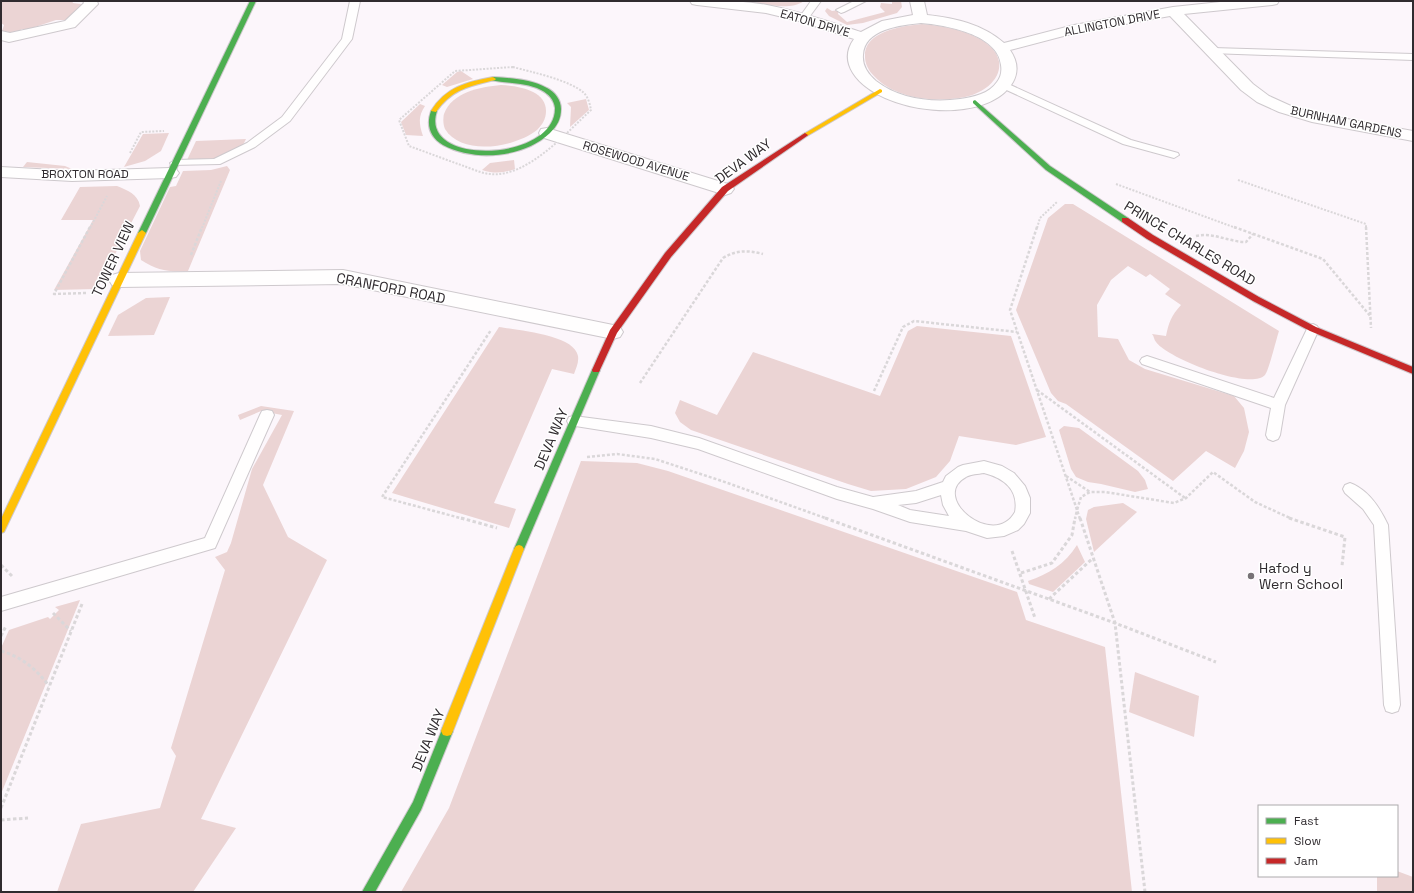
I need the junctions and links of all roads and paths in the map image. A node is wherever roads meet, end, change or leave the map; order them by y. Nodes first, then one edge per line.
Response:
1 (90, 1) edge
2 (253, 1) edge
3 (355, 1) edge
4 (697, 1) edge
5 (816, 1) edge
6 (861, 1) edge
7 (917, 1) edge
8 (1272, 1) edge
9 (1247, 2) edge
10 (841, 10) dead end
11 (1173, 11) junction
12 (804, 18) junction
13 (921, 19) junction
14 (1, 35) edge
15 (862, 37) junction
16 (1001, 48) junction
17 (1213, 51) junction
18 (1413, 57) edge
19 (1004, 85) junction
20 (880, 91) junction
21 (975, 102) junction
22 (190, 130) junction
23 (554, 136) junction
24 (1413, 136) edge
25 (1174, 155) dead end
26 (172, 168) junction
27 (1, 172) edge
28 (118, 175) junction
29 (1238, 180) dead end
30 (215, 181) dead end
31 (1116, 184) dead end
32 (1074, 186) junction
33 (725, 189) junction
34 (1253, 234) junction
35 (1173, 250) junction
36 (763, 254) dead end
37 (180, 279) junction
38 (116, 286) junction
39 (504, 311) junction
40 (1371, 317) junction
41 (1313, 328) junction
42 (613, 332) junction
43 (1017, 332) junction
44 (1373, 354) junction
45 (1146, 361) dead end
46 (1413, 372) edge
47 (640, 384) dead end
48 (1037, 390) junction
49 (874, 391) dead end
50 (1278, 405) junction
51 (267, 415) dead end
52 (574, 421) junction
53 (1273, 435) dead end
54 (557, 461) junction
55 (1066, 475) junction
56 (947, 487) junction
57 (1350, 489) dead end
58 (1090, 492) junction
59 (1186, 498) junction
60 (873, 503) junction
61 (1077, 510) junction
62 (967, 525) junction
63 (1, 529) edge
64 (1004, 530) junction
65 (524, 536) junction
66 (1094, 558) junction
67 (1342, 566) dead end
68 (1021, 573) junction
69 (92, 578) junction
70 (1027, 590) junction
71 (1049, 599) junction
72 (1, 604) edge
73 (1035, 618) dead end
74 (1114, 622) junction
75 (1, 650) edge
76 (1216, 662) dead end
77 (49, 686) junction
78 (1392, 705) dead end
79 (1, 808) edge
80 (28, 818) dead end
81 (1, 820) edge
82 (368, 892) edge
83 (1145, 892) edge

1 - 14 street
2 - 22 street, TOWER VIEW
3 - 26 lane
4 - 12 street, EATON DRIVE
5 - 12 lane
6 - 10 lane
7 - 13 street
8 - 9 street, ALLINGTON DRIVE
9 - 11 street, ALLINGTON DRIVE
11 - 16 street, ALLINGTON DRIVE
11 - 17 street, BURNHAM GARDENS
12 - 15 street, EATON DRIVE
13 - 15 street
13 - 16 street
15 - 20 street
16 - 19 street
17 - 18 lane
17 - 24 street, BURNHAM GARDENS
19 - 21 street
19 - 25 lane
20 - 21 street
20 - 33 street, DEVA WAY
21 - 32 street, PRINCE CHARLES ROAD
22 - 26 street, TOWER VIEW
22 - 28 path
23 - 23 street
23 - 23 path
23 - 33 street, ROSEWOOD AVENUE
26 - 28 street, BROXTON ROAD
26 - 38 street, TOWER VIEW
27 - 28 street, BROXTON ROAD
28 - 38 path
29 - 40 path
30 - 37 path
31 - 34 path
32 - 35 street, PRINCE CHARLES ROAD
32 - 43 path
33 - 42 street, DEVA WAY
34 - 35 path
34 - 40 path
35 - 41 street, PRINCE CHARLES ROAD
36 - 47 path
37 - 38 street, CRANFORD ROAD
37 - 39 street, CRANFORD ROAD
38 - 63 street, TOWER VIEW
39 - 42 street, CRANFORD ROAD
39 - 65 path
40 - 44 path
41 - 44 street, PRINCE CHARLES ROAD
41 - 50 lane
42 - 52 street, DEVA WAY
43 - 48 path
43 - 49 path
44 - 46 street, PRINCE CHARLES ROAD
45 - 50 lane
48 - 55 path
48 - 59 path
50 - 53 lane
51 - 69 lane
52 - 54 street, DEVA WAY
52 - 60 lane
54 - 65 street, DEVA WAY
54 - 70 path
55 - 58 path
55 - 61 path
56 - 60 lane
56 - 62 lane
56 - 64 lane
57 - 78 lane
58 - 59 path
58 - 61 path
59 - 67 path
60 - 62 lane
61 - 66 path
61 - 68 path
62 - 64 lane
64 - 68 path
65 - 82 street, DEVA WAY
66 - 71 path
66 - 74 path
68 - 70 path
69 - 72 lane
69 - 77 path
70 - 71 path
70 - 73 path
71 - 74 path
74 - 76 path
74 - 83 path
75 - 77 path
77 - 79 path
80 - 81 path

